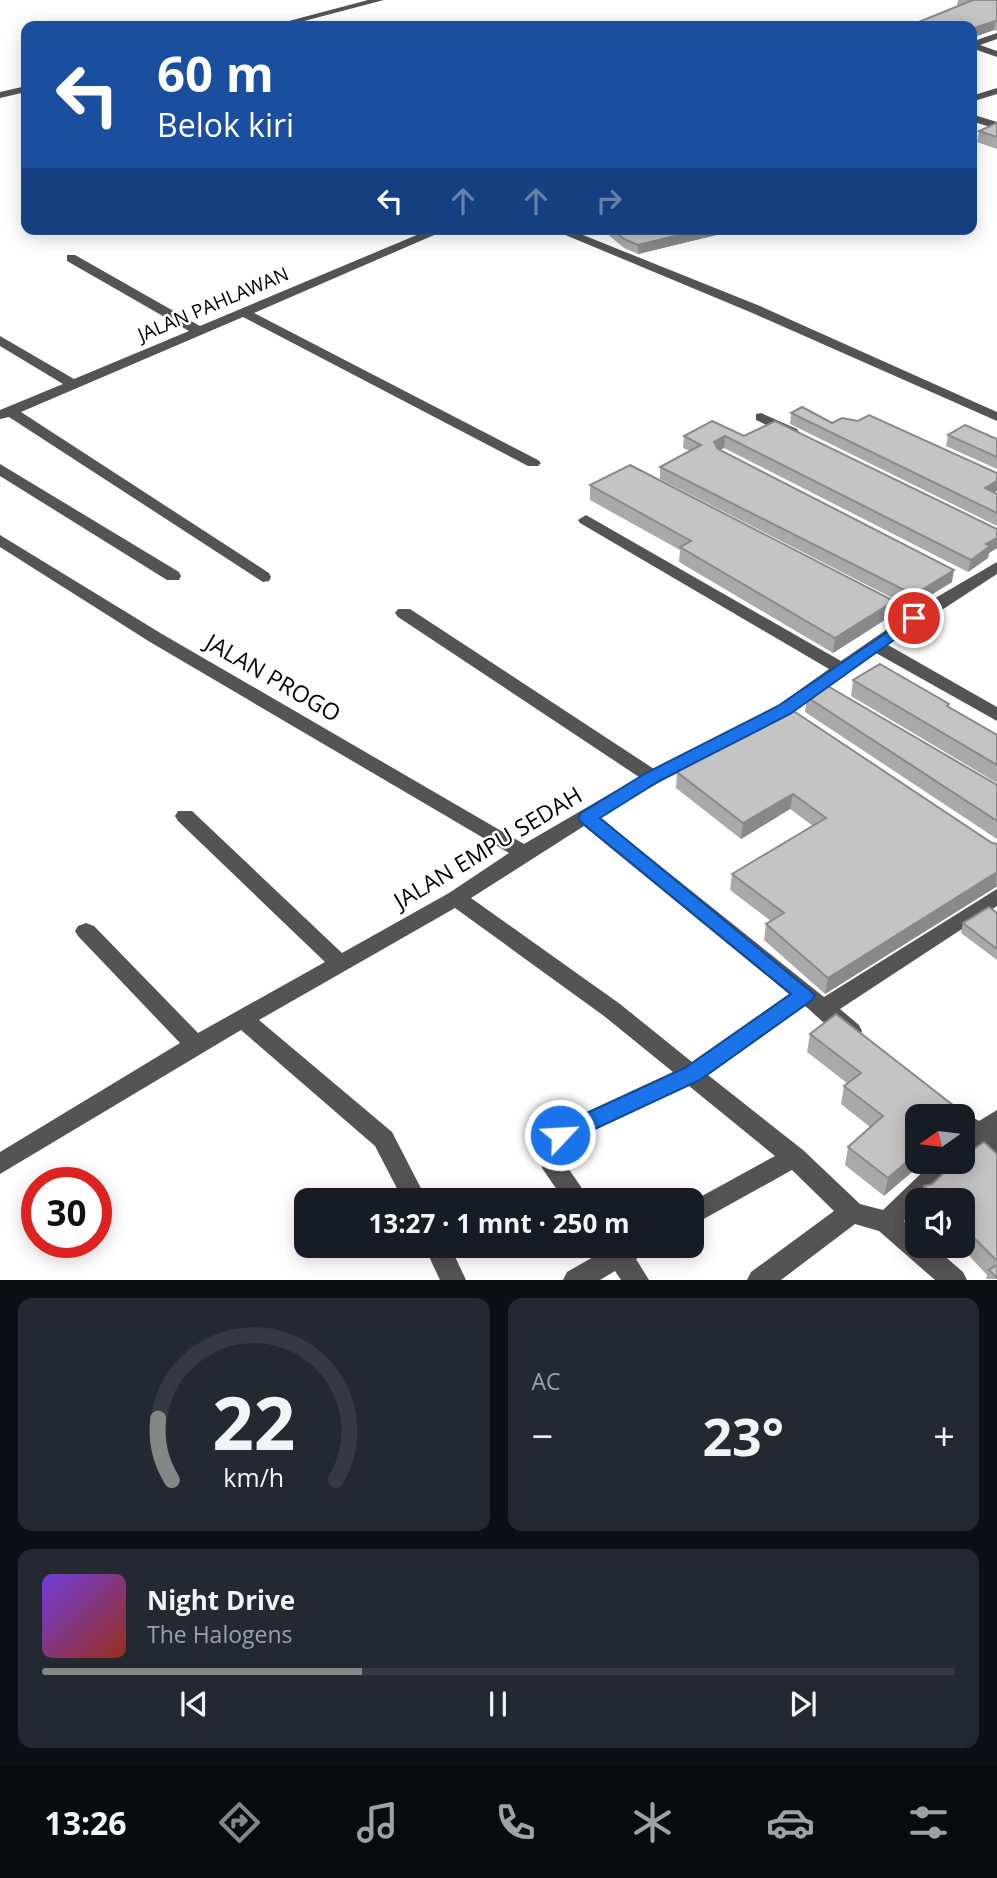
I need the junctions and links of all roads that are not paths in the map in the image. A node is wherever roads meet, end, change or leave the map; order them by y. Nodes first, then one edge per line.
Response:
1 (379, 0) edge
2 (295, 21) edge
3 (997, 36) edge
4 (977, 43) edge
5 (977, 47) edge
6 (997, 54) edge
7 (21, 90) edge
8 (997, 91) edge
9 (0, 95) edge
10 (977, 97) edge
11 (977, 119) edge
12 (997, 126) edge
13 (428, 235) edge
14 (572, 235) edge
15 (71, 258) dead end
16 (243, 312) junction
17 (199, 331) junction
18 (0, 340) edge
19 (75, 385) junction
20 (5, 413) edge
21 (761, 417) dead end
22 (997, 417) edge
23 (810, 441) edge
24 (533, 463) dead end
25 (0, 469) edge
26 (586, 520) dead end
27 (0, 540) edge
28 (997, 568) edge
29 (173, 576) dead end
30 (263, 577) dead end
31 (854, 588) edge
32 (404, 613) dead end
33 (914, 618) junction
34 (875, 645) junction
35 (840, 668) junction
36 (784, 710) junction
37 (997, 715) edge
38 (807, 725) edge
39 (653, 777) junction
40 (185, 816) dead end
41 (587, 818) junction
42 (524, 853) junction
43 (997, 896) edge
44 (456, 898) junction
45 (86, 931) dead end
46 (340, 964) junction
47 (814, 1002) junction
48 (244, 1020) junction
49 (196, 1045) junction
50 (870, 1047) edge
51 (692, 1074) junction
52 (794, 1157) junction
53 (0, 1164) edge
54 (937, 1174) edge
55 (409, 1188) edge
56 (569, 1188) edge
57 (704, 1208) edge
58 (852, 1212) junction
59 (887, 1222) junction
60 (443, 1258) edge
61 (608, 1258) edge
62 (626, 1258) edge
63 (453, 1279) edge
64 (576, 1279) edge
65 (636, 1279) edge
66 (760, 1279) edge
67 (954, 1279) edge

1 - 2 street
3 - 4 street
5 - 6 street
7 - 9 street
8 - 10 street
11 - 12 street
13 - 16 street, JALAN PAHLAWAN
14 - 22 street
15 - 17 street
16 - 17 street, JALAN PAHLAWAN
16 - 24 street
17 - 19 street, JALAN PAHLAWAN
18 - 19 street
19 - 20 street, JALAN PAHLAWAN
20 - 30 street
21 - 23 street
25 - 29 street
26 - 35 street
27 - 42 street, JALAN PROGO
28 - 33 street, JALAN EMPU SEDAH
31 - 33 street
32 - 39 street
33 - 34 street, JALAN EMPU SEDAH
34 - 35 street, JALAN EMPU SEDAH
34 - 37 street
35 - 36 street, JALAN EMPU SEDAH
36 - 38 street
36 - 39 street, JALAN EMPU SEDAH
39 - 41 street, JALAN EMPU SEDAH
40 - 46 street
41 - 42 street, JALAN EMPU SEDAH
41 - 47 street
42 - 44 street, JALAN EMPU SEDAH
43 - 47 street
44 - 46 street, JALAN EMPU SEDAH
44 - 51 street
45 - 49 street
46 - 48 street, JALAN EMPU SEDAH
47 - 50 street
47 - 51 street
48 - 49 street, JALAN EMPU SEDAH
48 - 55 street
49 - 53 street, JALAN EMPU SEDAH
51 - 52 street
51 - 56 street
52 - 57 street
52 - 58 street
54 - 59 street
58 - 59 street
58 - 66 street
59 - 67 street
60 - 63 street
61 - 64 street
62 - 65 street

